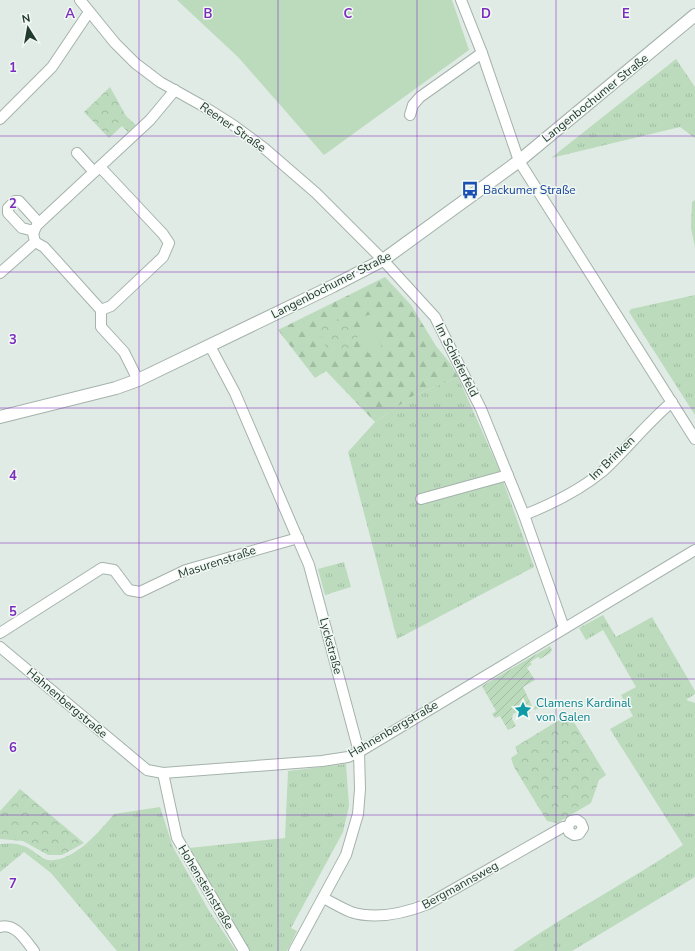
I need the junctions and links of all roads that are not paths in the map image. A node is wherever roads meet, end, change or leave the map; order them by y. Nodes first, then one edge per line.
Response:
1 (80, 0) edge
2 (461, 0) edge
3 (88, 12) junction
4 (695, 15) edge
5 (482, 53) junction
6 (175, 90) junction
7 (410, 114) dead end
8 (0, 119) edge
9 (77, 153) dead end
10 (519, 161) junction
11 (97, 169) junction
12 (35, 242) junction
13 (383, 260) junction
14 (0, 273) edge
15 (101, 310) junction
16 (210, 346) junction
17 (138, 380) junction
18 (672, 402) junction
19 (0, 417) edge
20 (695, 439) edge
21 (508, 476) junction
22 (421, 499) dead end
23 (524, 515) junction
24 (298, 538) junction
25 (695, 550) edge
26 (564, 628) junction
27 (0, 633) edge
28 (0, 647) edge
29 (359, 752) junction
30 (163, 773) junction
31 (568, 827) dead end
32 (323, 898) junction
33 (0, 927) edge
34 (34, 951) edge
35 (244, 951) edge
36 (294, 951) edge

1 - 3 street, Reener Straße
2 - 5 street
3 - 6 street, Reener Straße
3 - 8 street
4 - 10 street, Langenbochumer Straße
5 - 7 street
5 - 10 street
6 - 11 street
6 - 13 street, Reener Straße
9 - 11 street
10 - 13 street, Langenbochumer Straße
10 - 18 street
11 - 12 street
11 - 15 street
12 - 14 street
12 - 15 street
13 - 16 street, Langenbochumer Straße
13 - 21 street, Im Schieferfeld
15 - 17 street
16 - 17 street, Langenbochumer Straße
16 - 24 street, Lyckstraße
17 - 19 street, Langenbochumer Straße
18 - 20 street
18 - 23 street, Im Brinken
21 - 22 street
21 - 23 street, Im Schieferfeld
23 - 26 street, Im Schieferfeld
24 - 27 street, Masurenstraße
24 - 29 street, Lyckstraße
25 - 26 street, Hahnenbergstraße
26 - 29 street, Hahnenbergstraße
28 - 30 street, Hahnenbergstraße
29 - 30 street, Hahnenbergstraße
29 - 32 street, Lyckstraße
30 - 35 street, Hohensteinstraße
31 - 32 street, Bergmannsweg
32 - 36 street, Lyckstraße
33 - 34 street

